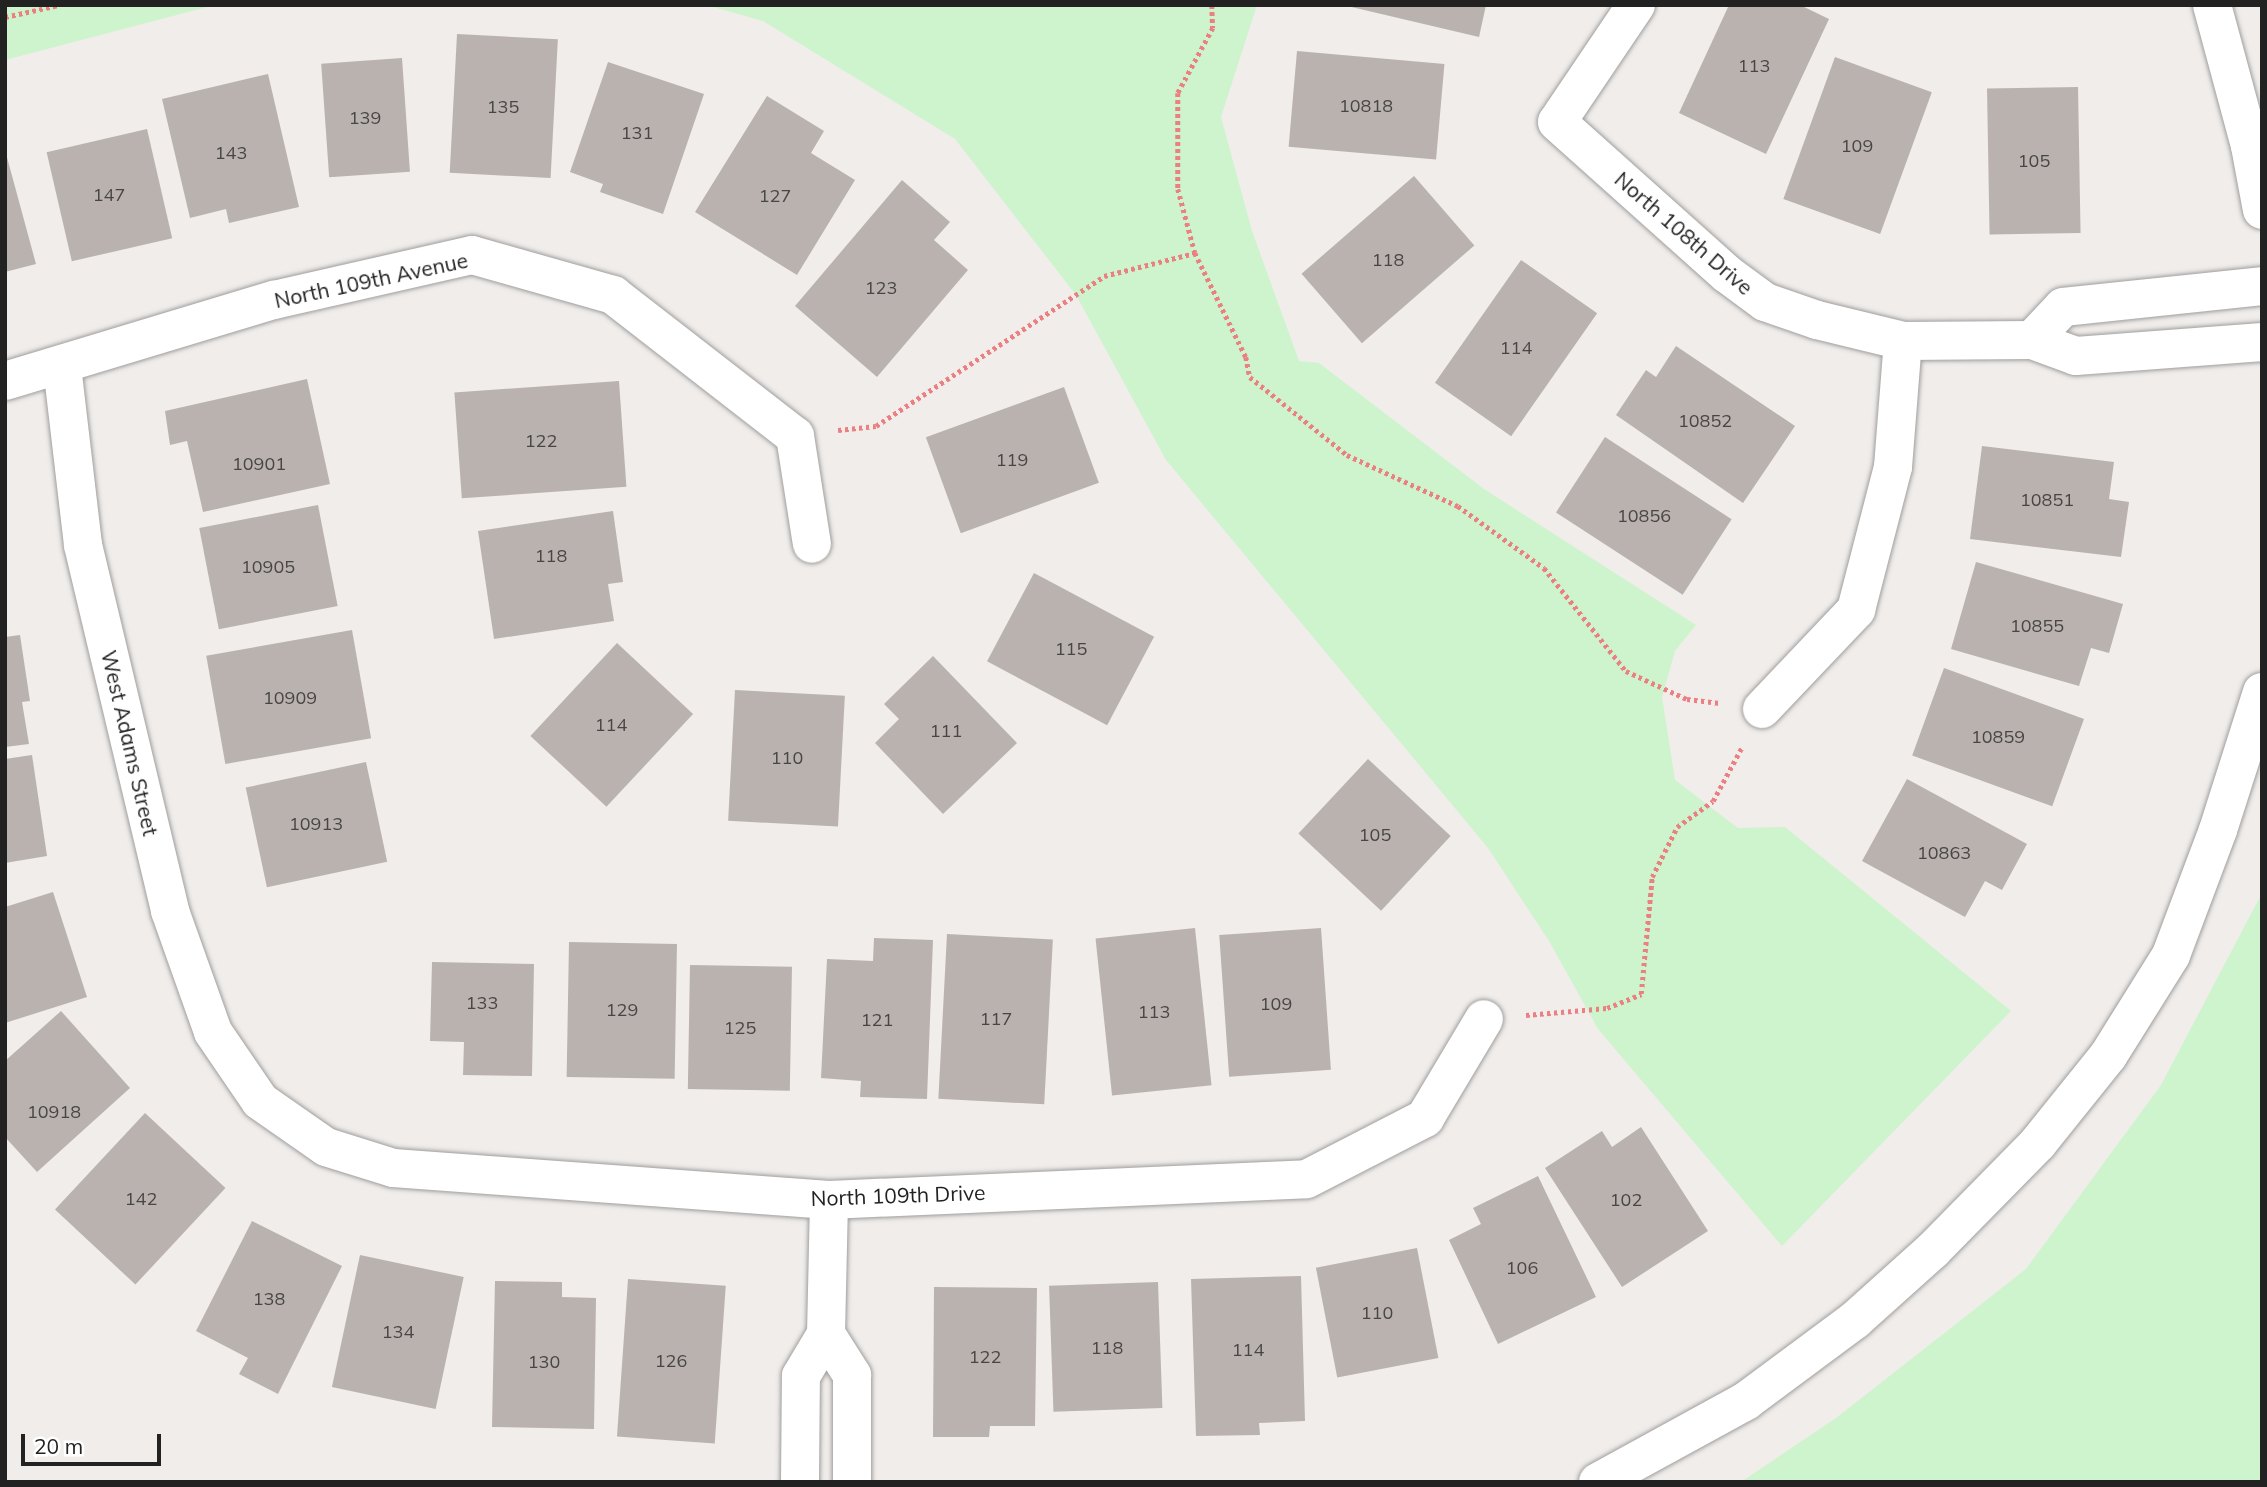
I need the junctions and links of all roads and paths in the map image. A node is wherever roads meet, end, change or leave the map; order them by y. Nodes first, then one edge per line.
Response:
1 (59, 5) edge
2 (1212, 5) edge
3 (1636, 5) edge
4 (2212, 5) edge
5 (5, 17) edge
6 (2262, 210) edge
7 (1195, 253) junction
8 (2262, 286) edge
9 (2032, 340) junction
10 (1903, 341) junction
11 (2262, 342) edge
12 (62, 366) junction
13 (5, 381) edge
14 (795, 436) junction
15 (812, 544) dead end
16 (2262, 692) edge
17 (1762, 709) junction
18 (1484, 1019) joint
19 (260, 1101) joint
20 (830, 1200) junction
21 (826, 1334) junction
22 (800, 1482) edge
23 (852, 1482) edge
24 (1598, 1482) edge

1 - 5 path
2 - 7 path
3 - 10 street, North 108th Drive
4 - 6 street
7 - 14 path
7 - 17 path
8 - 9 street
9 - 10 street, North 108th Drive
9 - 11 street, North 108th Drive
10 - 17 street
12 - 13 street, North 109th Avenue
12 - 14 street, North 109th Avenue
12 - 19 street, West Adams Street
14 - 15 street
16 - 24 street
17 - 18 path
18 - 20 street, North 109th Drive
19 - 20 street, North 109th Drive
20 - 21 street
21 - 22 street
21 - 23 street

